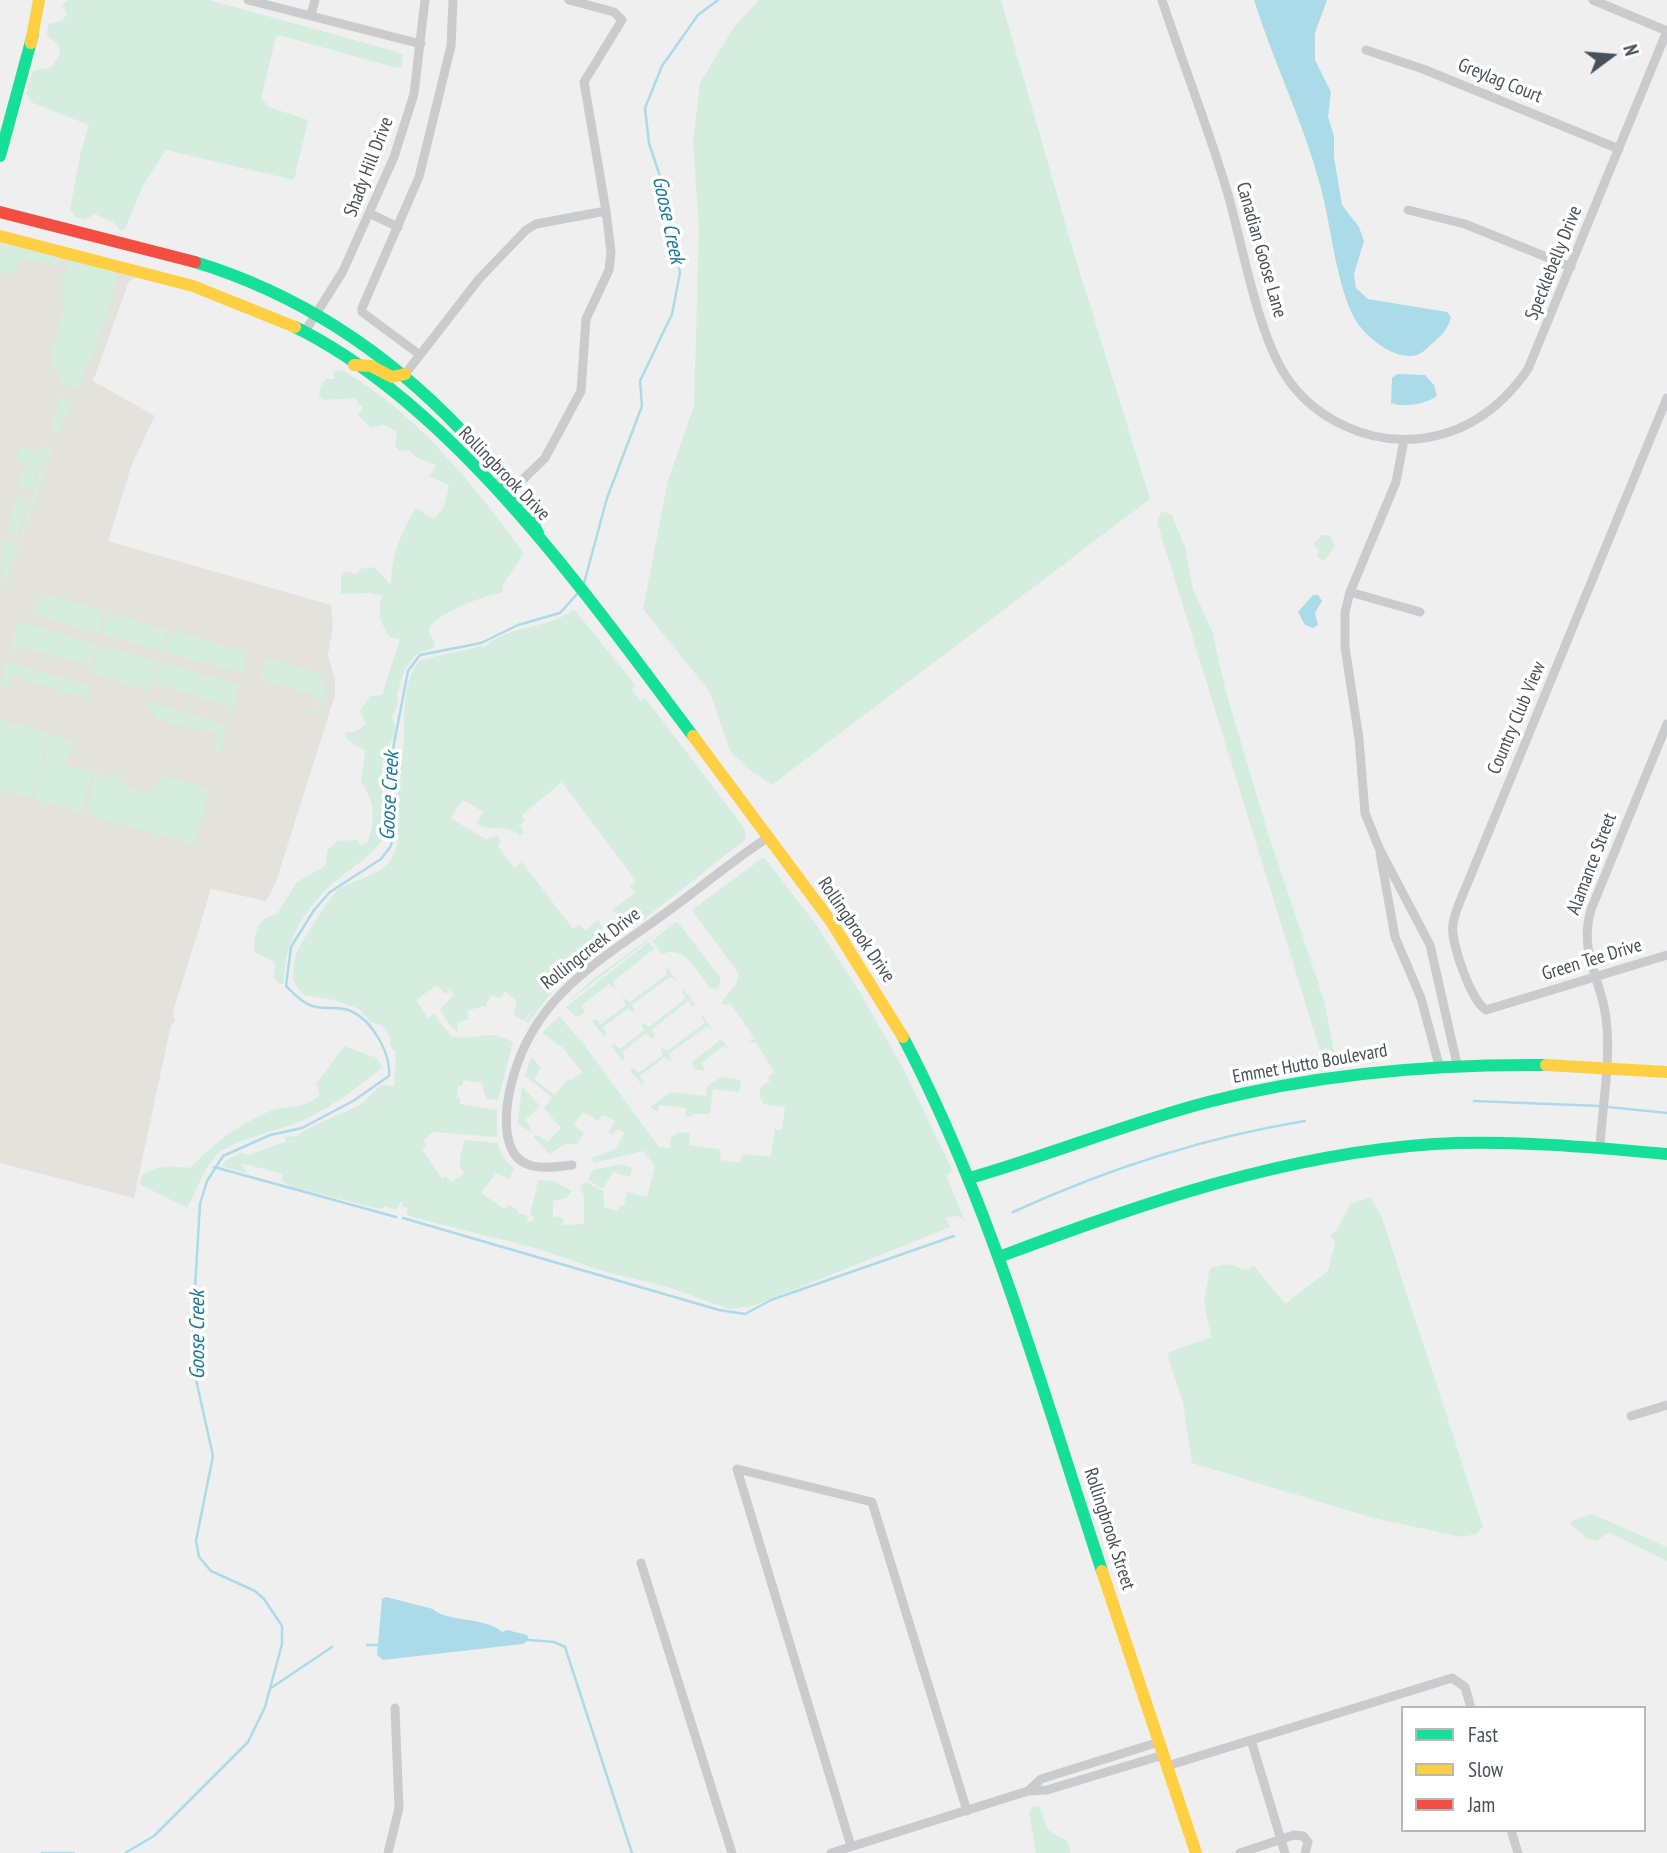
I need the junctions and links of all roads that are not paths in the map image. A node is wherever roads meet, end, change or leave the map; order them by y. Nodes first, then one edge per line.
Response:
1 (41, 0) edge
2 (248, 0) edge
3 (315, 0) edge
4 (425, 0) edge
5 (453, 0) edge
6 (569, 0) edge
7 (1163, 0) edge
8 (1594, 0) edge
9 (259, 2) edge
10 (311, 15) junction
11 (1667, 31) edge
12 (421, 44) junction
13 (1366, 50) dead end
14 (1619, 149) junction
15 (0, 156) edge
16 (1408, 209) dead end
17 (606, 211) junction
18 (0, 212) edge
19 (371, 214) junction
20 (398, 227) junction
21 (0, 236) edge
22 (1571, 267) junction
23 (316, 314) junction
24 (304, 333) junction
25 (420, 355) junction
26 (354, 365) junction
27 (405, 374) junction
28 (1667, 398) edge
29 (1665, 413) edge
30 (1404, 440) junction
31 (513, 489) junction
32 (501, 499) junction
33 (541, 540) junction
34 (1350, 592) junction
35 (1420, 612) dead end
36 (1667, 724) edge
37 (767, 838) junction
38 (1379, 848) junction
39 (1667, 955) edge
40 (1595, 977) junction
41 (1527, 998) joint
42 (1457, 1064) junction
43 (1439, 1065) junction
44 (1606, 1066) junction
45 (1667, 1073) edge
46 (1600, 1148) junction
47 (1667, 1154) edge
48 (572, 1165) dead end
49 (970, 1178) junction
50 (985, 1218) joint
51 (999, 1257) junction
52 (1667, 1405) edge
53 (1632, 1416) dead end
54 (641, 1563) dead end
55 (1470, 1706) edge
56 (395, 1708) dead end
57 (1251, 1740) junction
58 (1163, 1754) junction
59 (967, 1811) junction
60 (1512, 1832) edge
61 (1281, 1840) junction
62 (852, 1846) junction
63 (388, 1853) edge
64 (732, 1853) edge
65 (831, 1853) edge
66 (1196, 1853) edge
67 (1240, 1853) edge
68 (1285, 1853) edge
69 (1305, 1853) edge
70 (1518, 1853) edge

1 - 15 main road
2 - 9 street
3 - 10 street
4 - 12 street, Shady Hill Drive
5 - 20 street
6 - 17 street
7 - 30 street, Canadian Goose Lane
8 - 11 street
9 - 10 street
10 - 12 street
11 - 14 street, Specklebelly Drive
12 - 19 street, Shady Hill Drive
13 - 14 street, Greylag Court
14 - 22 street, Specklebelly Drive
16 - 22 street
17 - 25 street
17 - 31 street
18 - 23 main road, Rollingbrook Drive
19 - 20 street
19 - 23 street, Shady Hill Drive
20 - 25 street
21 - 24 main road, Rollingbrook Drive
22 - 30 street, Specklebelly Drive
23 - 24 street, Shady Hill Drive
23 - 27 main road, Rollingbrook Drive
24 - 26 main road, Rollingbrook Drive
25 - 27 street
26 - 27 main road
26 - 32 main road, Rollingbrook Drive
27 - 31 main road, Rollingbrook Drive
28 - 29 street, Country Club View
29 - 41 street, Country Club View
30 - 34 street
31 - 32 street
31 - 33 main road, Rollingbrook Drive
32 - 33 main road, Rollingbrook Drive
33 - 37 main road, Rollingbrook Drive
34 - 35 street
34 - 38 street
36 - 40 street, Alamance Street
37 - 48 street, Rollingcreek Drive
37 - 49 main road, Rollingbrook Drive
38 - 42 street
38 - 43 street
39 - 40 street, Green Tee Drive
40 - 41 street, Green Tee Drive
40 - 44 street, Alamance Street
42 - 43 main road, Emmet Hutto Boulevard
42 - 44 main road, Emmet Hutto Boulevard
43 - 49 main road, Emmet Hutto Boulevard
44 - 45 main road, Emmet Hutto Boulevard
44 - 46 street, Alamance Street
46 - 47 main road
46 - 51 main road
49 - 50 main road, Rollingbrook Drive
50 - 51 main road, Rollingbrook Street
51 - 58 main road, Rollingbrook Street
52 - 53 street
54 - 64 street
55 - 57 street
56 - 63 street
57 - 58 street
57 - 61 street
58 - 59 street
58 - 66 main road, Rollingbrook Street
59 - 62 street
59 - 62 street
60 - 70 street
61 - 67 street
61 - 68 street
61 - 69 street
62 - 65 street

